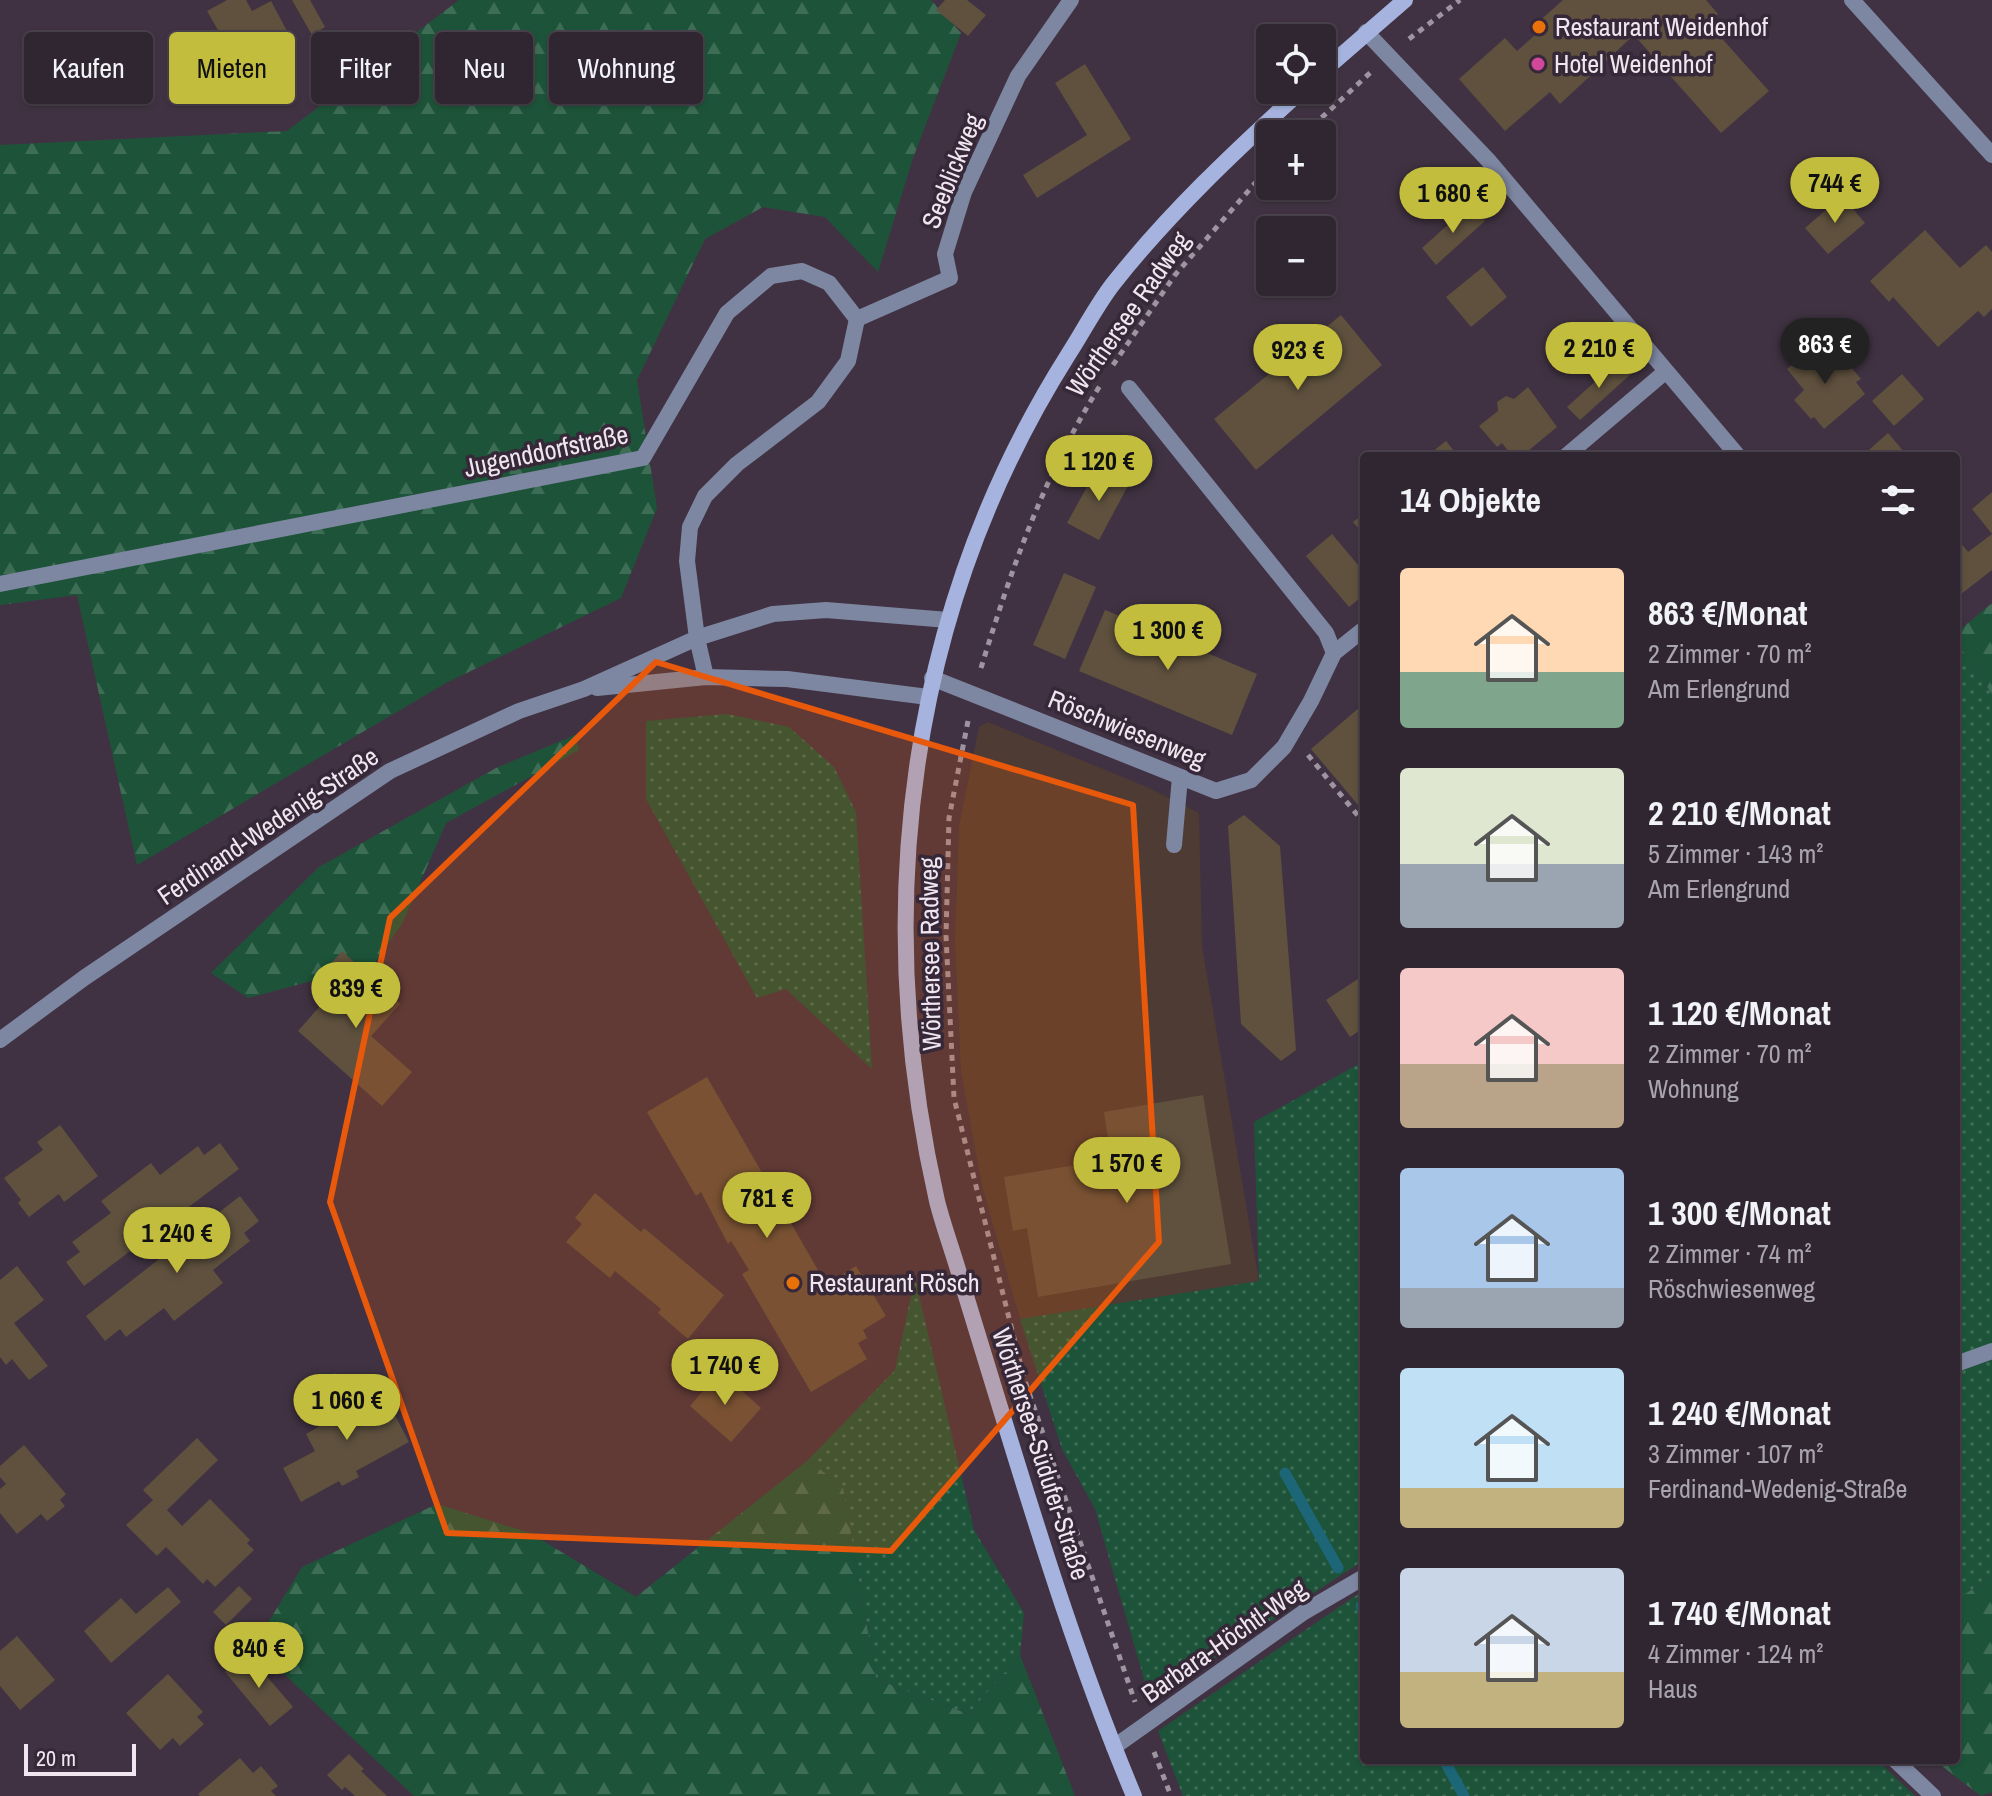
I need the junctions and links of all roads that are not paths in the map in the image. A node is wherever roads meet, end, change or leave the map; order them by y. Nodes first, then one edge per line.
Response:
1 (1071, 0) edge
2 (1405, 0) edge
3 (1852, 0) edge
4 (1366, 32) junction
5 (1336, 59) edge
6 (1287, 104) edge
7 (1992, 155) edge
8 (857, 319) junction
9 (1665, 372) junction
10 (1129, 388) dead end
11 (1571, 452) edge
12 (1735, 452) edge
13 (0, 584) edge
14 (948, 620) junction
15 (1360, 632) edge
16 (697, 638) junction
17 (1334, 653) junction
18 (706, 677) junction
19 (932, 678) junction
20 (584, 689) junction
21 (928, 697) junction
22 (1180, 777) junction
23 (1174, 845) dead end
24 (0, 1040) edge
25 (1992, 1351) edge
26 (1960, 1363) edge
27 (1360, 1579) edge
28 (1114, 1747) junction
29 (1899, 1764) edge
30 (1134, 1796) edge
31 (1933, 1796) edge

1 - 8 street, Seeblickweg
2 - 4 main road
3 - 7 street
4 - 5 main road
4 - 9 street
6 - 14 main road, Wörthersee-Südufer-Straße
8 - 13 street, Jugenddorfstraße
8 - 16 street
9 - 11 street
9 - 12 street
10 - 17 street
14 - 16 street, Ferdinand-Wedenig-Straße
14 - 19 main road, Wörthersee-Südufer-Straße
15 - 17 street, Röschwiesenweg
16 - 18 street
16 - 20 street, Ferdinand-Wedenig-Straße
17 - 22 street, Röschwiesenweg
18 - 20 street, Ferdinand-Wedenig-Straße
18 - 21 street, Ferdinand-Wedenig-Straße
19 - 21 main road, Wörthersee-Südufer-Straße
19 - 22 street, Röschwiesenweg
20 - 24 street, Ferdinand-Wedenig-Straße
21 - 28 main road, Wörthersee-Südufer-Straße
22 - 23 street
25 - 26 street
27 - 28 street, Barbara-Höchtl-Weg
28 - 30 main road, Wörthersee-Südufer-Straße
29 - 31 street

